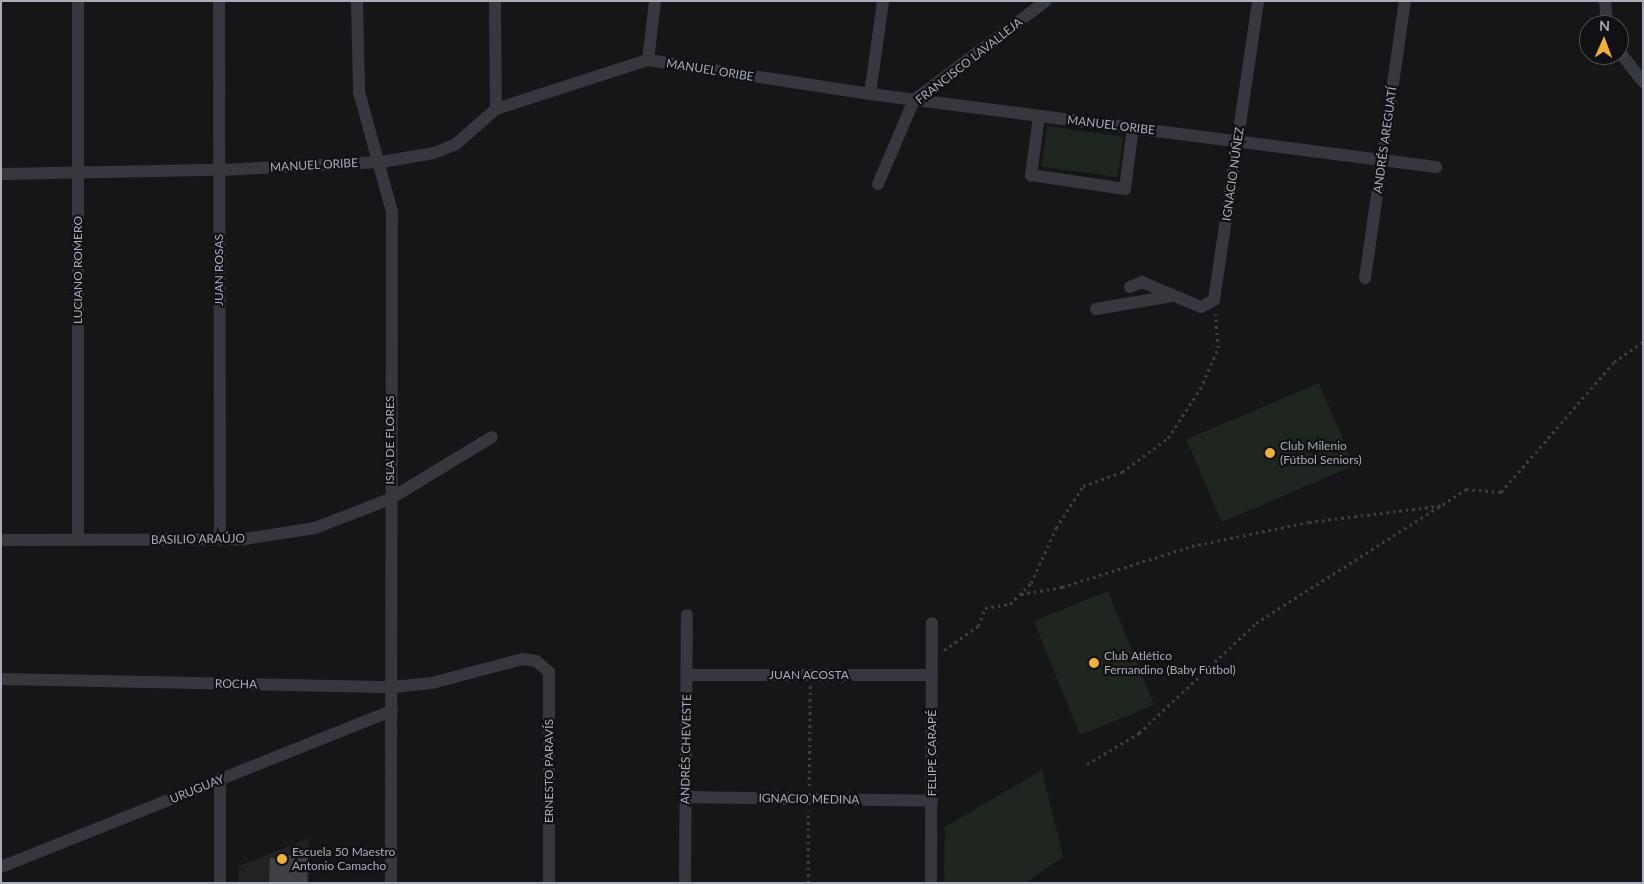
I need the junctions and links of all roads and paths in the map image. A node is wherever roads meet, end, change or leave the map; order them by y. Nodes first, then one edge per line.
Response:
1 (78, 1) edge
2 (219, 1) edge
3 (357, 1) edge
4 (495, 1) edge
5 (655, 1) edge
6 (883, 1) edge
7 (1046, 1) edge
8 (1258, 1) edge
9 (1405, 1) edge
10 (1605, 1) edge
11 (1606, 15) edge
12 (648, 60) junction
13 (1629, 64) edge
14 (1643, 82) edge
15 (870, 94) junction
16 (914, 100) junction
17 (496, 108) junction
18 (1039, 116) junction
19 (1133, 127) junction
20 (1238, 140) junction
21 (1382, 160) junction
22 (381, 162) junction
23 (1436, 167) dead end
24 (219, 170) junction
25 (78, 172) junction
26 (1, 174) edge
27 (878, 184) dead end
28 (1365, 278) dead end
29 (1130, 287) dead end
30 (1172, 296) junction
31 (1214, 300) junction
32 (1096, 309) dead end
33 (1643, 342) edge
34 (492, 437) dead end
35 (390, 499) junction
36 (1446, 504) junction
37 (220, 539) junction
38 (1, 540) edge
39 (78, 540) junction
40 (1019, 594) junction
41 (687, 615) dead end
42 (932, 623) dead end
43 (931, 656) junction
44 (470, 675) joint
45 (687, 675) junction
46 (811, 675) junction
47 (931, 675) junction
48 (1, 679) edge
49 (393, 687) junction
50 (392, 711) junction
51 (1088, 764) dead end
52 (220, 780) junction
53 (686, 797) junction
54 (808, 798) junction
55 (932, 801) junction
56 (1, 868) edge
57 (220, 883) edge
58 (391, 883) edge
59 (549, 883) edge
60 (685, 883) edge
61 (808, 883) edge
62 (932, 883) edge

1 - 25 street, LUCIANO ROMERO
2 - 24 street, JUAN ROSAS
3 - 22 street, ISLA DE FLORES
4 - 17 street
5 - 12 street
6 - 15 street
7 - 16 street, FRANCISCO LAVALLEJA
8 - 20 street, IGNACIO NÚÑEZ
9 - 21 street, ANDRÉS AREGUATÍ
10 - 11 street
12 - 15 street, MANUEL ORIBE
12 - 17 street, MANUEL ORIBE
13 - 14 street
15 - 16 street, MANUEL ORIBE
16 - 18 street, MANUEL ORIBE
16 - 27 street, FRANCISCO LAVALLEJA
17 - 22 street, MANUEL ORIBE
18 - 19 street, MANUEL ORIBE
18 - 19 street
19 - 20 street, MANUEL ORIBE
20 - 21 street, MANUEL ORIBE
20 - 31 street, IGNACIO NÚÑEZ
21 - 23 street, MANUEL ORIBE
21 - 28 street, ANDRÉS AREGUATÍ
22 - 24 street, MANUEL ORIBE
22 - 35 street, ISLA DE FLORES
24 - 25 street, MANUEL ORIBE
24 - 37 street, JUAN ROSAS
25 - 26 street, MANUEL ORIBE
25 - 39 street, LUCIANO ROMERO
29 - 30 street
30 - 31 street
30 - 32 street
31 - 40 path
33 - 36 path
34 - 35 street, BASILIO ARAÚJO
35 - 37 street, BASILIO ARAÚJO
35 - 49 street, ISLA DE FLORES
36 - 40 path
36 - 51 path
37 - 39 street, BASILIO ARAÚJO
38 - 39 street, BASILIO ARAÚJO
40 - 43 path
41 - 45 street, ANDRÉS CHEVESTE
42 - 43 street, FELIPE CARAPÉ
43 - 47 street, FELIPE CARAPÉ
44 - 49 street, ROCHA
44 - 59 street, ERNESTO PARAVÍS
45 - 46 street, JUAN ACOSTA
45 - 53 street, ANDRÉS CHEVESTE
46 - 47 street, JUAN ACOSTA
46 - 54 path
47 - 55 street, FELIPE CARAPÉ
48 - 49 street, ROCHA
49 - 50 street, ISLA DE FLORES
50 - 52 street, URUGUAY
50 - 58 street, ISLA DE FLORES
52 - 56 street, URUGUAY
52 - 57 street
53 - 54 street, IGNACIO MEDINA
53 - 60 street, ANDRÉS CHEVESTE
54 - 55 street, IGNACIO MEDINA
54 - 61 path
55 - 62 street, FELIPE CARAPÉ

